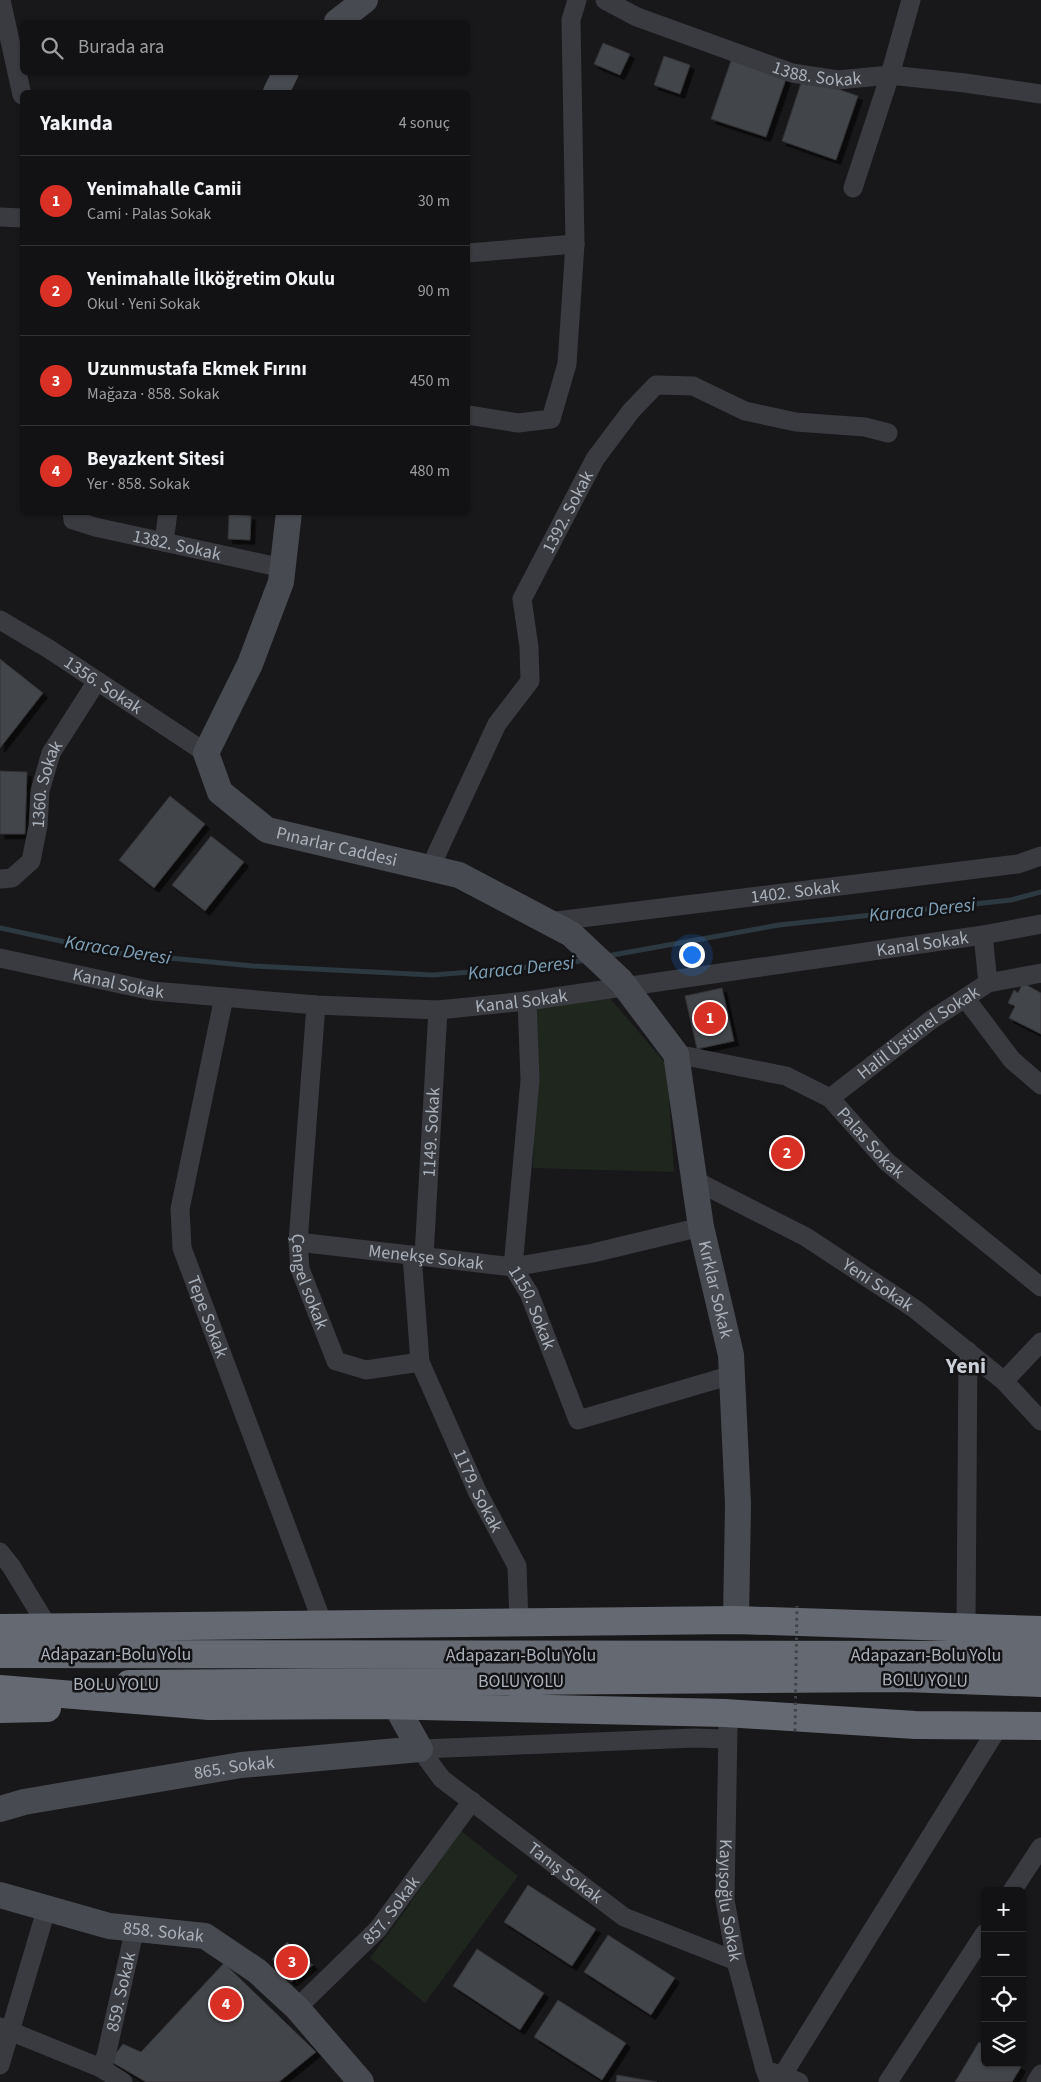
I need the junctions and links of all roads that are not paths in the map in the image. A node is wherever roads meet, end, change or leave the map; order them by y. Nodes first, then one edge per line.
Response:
1 (1, 0) edge
2 (365, 0) edge
3 (577, 0) edge
4 (605, 0) edge
5 (911, 0) edge
6 (340, 20) edge
7 (284, 75) edge
8 (890, 75) junction
9 (21, 90) edge
10 (277, 90) edge
11 (1041, 94) edge
12 (852, 188) dead end
13 (0, 217) edge
14 (20, 218) edge
15 (575, 244) junction
16 (470, 253) edge
17 (470, 415) edge
18 (888, 433) dead end
19 (168, 515) edge
20 (289, 515) edge
21 (72, 516) edge
22 (164, 542) junction
23 (283, 568) junction
24 (0, 620) edge
25 (97, 681) junction
26 (206, 753) junction
27 (1041, 856) edge
28 (430, 868) junction
29 (0, 879) edge
30 (1041, 924) edge
31 (560, 928) junction
32 (983, 935) junction
33 (0, 958) edge
34 (1041, 973) edge
35 (988, 983) junction
36 (623, 984) junction
37 (224, 997) junction
38 (966, 999) junction
39 (527, 1001) junction
40 (316, 1005) junction
41 (438, 1010) junction
42 (676, 1054) junction
43 (1041, 1085) edge
44 (830, 1098) junction
45 (694, 1180) junction
46 (701, 1227) junction
47 (298, 1242) junction
48 (418, 1256) junction
49 (513, 1267) junction
50 (1041, 1287) edge
51 (1041, 1342) edge
52 (968, 1351) junction
53 (420, 1362) junction
54 (732, 1375) junction
55 (1004, 1381) junction
56 (1041, 1421) edge
57 (0, 1552) edge
58 (736, 1620) junction
59 (519, 1622) junction
60 (323, 1624) junction
61 (206, 1626) junction
62 (966, 1626) junction
63 (48, 1627) junction
64 (0, 1628) edge
65 (1041, 1630) edge
66 (0, 1653) edge
67 (1041, 1655) edge
68 (1041, 1683) edge
69 (0, 1687) edge
70 (284, 1706) junction
71 (396, 1706) junction
72 (0, 1709) edge
73 (726, 1726) junction
74 (999, 1726) junction
75 (1041, 1726) edge
76 (420, 1749) junction
77 (472, 1801) junction
78 (0, 1809) edge
79 (1041, 1847) edge
80 (1015, 1887) edge
81 (0, 1895) edge
82 (46, 1908) junction
83 (135, 1928) junction
84 (981, 1939) edge
85 (736, 1961) junction
86 (297, 2008) junction
87 (5, 2028) edge
88 (103, 2062) junction
89 (0, 2065) edge
90 (1041, 2074) edge
91 (779, 2077) edge
92 (124, 2082) edge
93 (361, 2082) edge
94 (888, 2082) edge
95 (1036, 2082) edge

1 - 9 street
2 - 6 street
3 - 15 street
4 - 8 street, 1388. Sokak
5 - 8 street
7 - 10 street
8 - 11 street, 1388. Sokak
8 - 12 street
13 - 14 street
15 - 16 street
15 - 17 street
18 - 28 street, 1392. Sokak
19 - 22 street
20 - 23 street
21 - 22 street, 1382. Sokak
22 - 23 street, 1382. Sokak
23 - 26 street
24 - 25 street, 1356. Sokak
25 - 26 street, 1356. Sokak
25 - 29 street, 1360. Sokak
26 - 28 street, Pınarlar Caddesi
27 - 31 street, 1402. Sokak
28 - 31 street, Pınarlar Caddesi
30 - 32 street, Kanal Sokak
31 - 36 street, Pınarlar Caddesi
32 - 35 street
32 - 36 street, Kanal Sokak
33 - 37 street, Kanal Sokak
34 - 35 street, Halil Üstünel Sokak
35 - 38 street, Halil Üstünel Sokak
36 - 39 street, Kanal Sokak
36 - 42 street, Kırklar Sokak
37 - 40 street, Kanal Sokak
37 - 60 street, Tepe Sokak
38 - 43 street
38 - 44 street, Halil Üstünel Sokak
39 - 41 street, Kanal Sokak
39 - 49 street, 1150. Sokak
40 - 41 street, Kanal Sokak
40 - 47 street, Çengel sokak
41 - 48 street, 1149. Sokak
42 - 44 street, Palas Sokak
42 - 45 street, Kırklar Sokak
44 - 50 street, Palas Sokak
45 - 46 street, Kırklar Sokak
45 - 52 street, Yeni Sokak
46 - 49 street, Menekşe Sokak
46 - 54 street, Kırklar Sokak
47 - 48 street, Menekşe Sokak
47 - 53 street, Çengel sokak
48 - 49 street, Menekşe Sokak
48 - 53 street
49 - 54 street, 1150. Sokak
51 - 55 street
52 - 55 street, Yeni Sokak
52 - 62 street
53 - 59 street, 1179. Sokak
54 - 58 street, Kırklar Sokak
55 - 56 street, Yeni Sokak
57 - 63 street
58 - 59 highway
58 - 62 highway
59 - 60 highway
60 - 61 highway
61 - 63 highway
61 - 66 highway
62 - 65 highway
63 - 64 highway
66 - 67 highway, Adapazarı-Bolu Yolu
68 - 69 highway, BOLU YOLU
69 - 70 highway
70 - 71 highway
70 - 72 highway
71 - 73 highway
71 - 76 street
73 - 74 highway
73 - 76 street
73 - 85 street, Kayışoğlu Sokak
74 - 75 highway
74 - 91 street
76 - 77 street, Tanış Sokak
76 - 78 street, 865. Sokak
77 - 85 street, Tanış Sokak
77 - 86 street, 857. Sokak
79 - 80 street
81 - 82 street, 858. Sokak
82 - 83 street, 858. Sokak
82 - 87 street
83 - 86 street, 858. Sokak
83 - 88 street, 859. Sokak
84 - 94 street
85 - 91 street, Kayışoğlu Sokak
86 - 93 street, 858. Sokak
87 - 88 street
87 - 89 street
88 - 92 street
90 - 95 street

